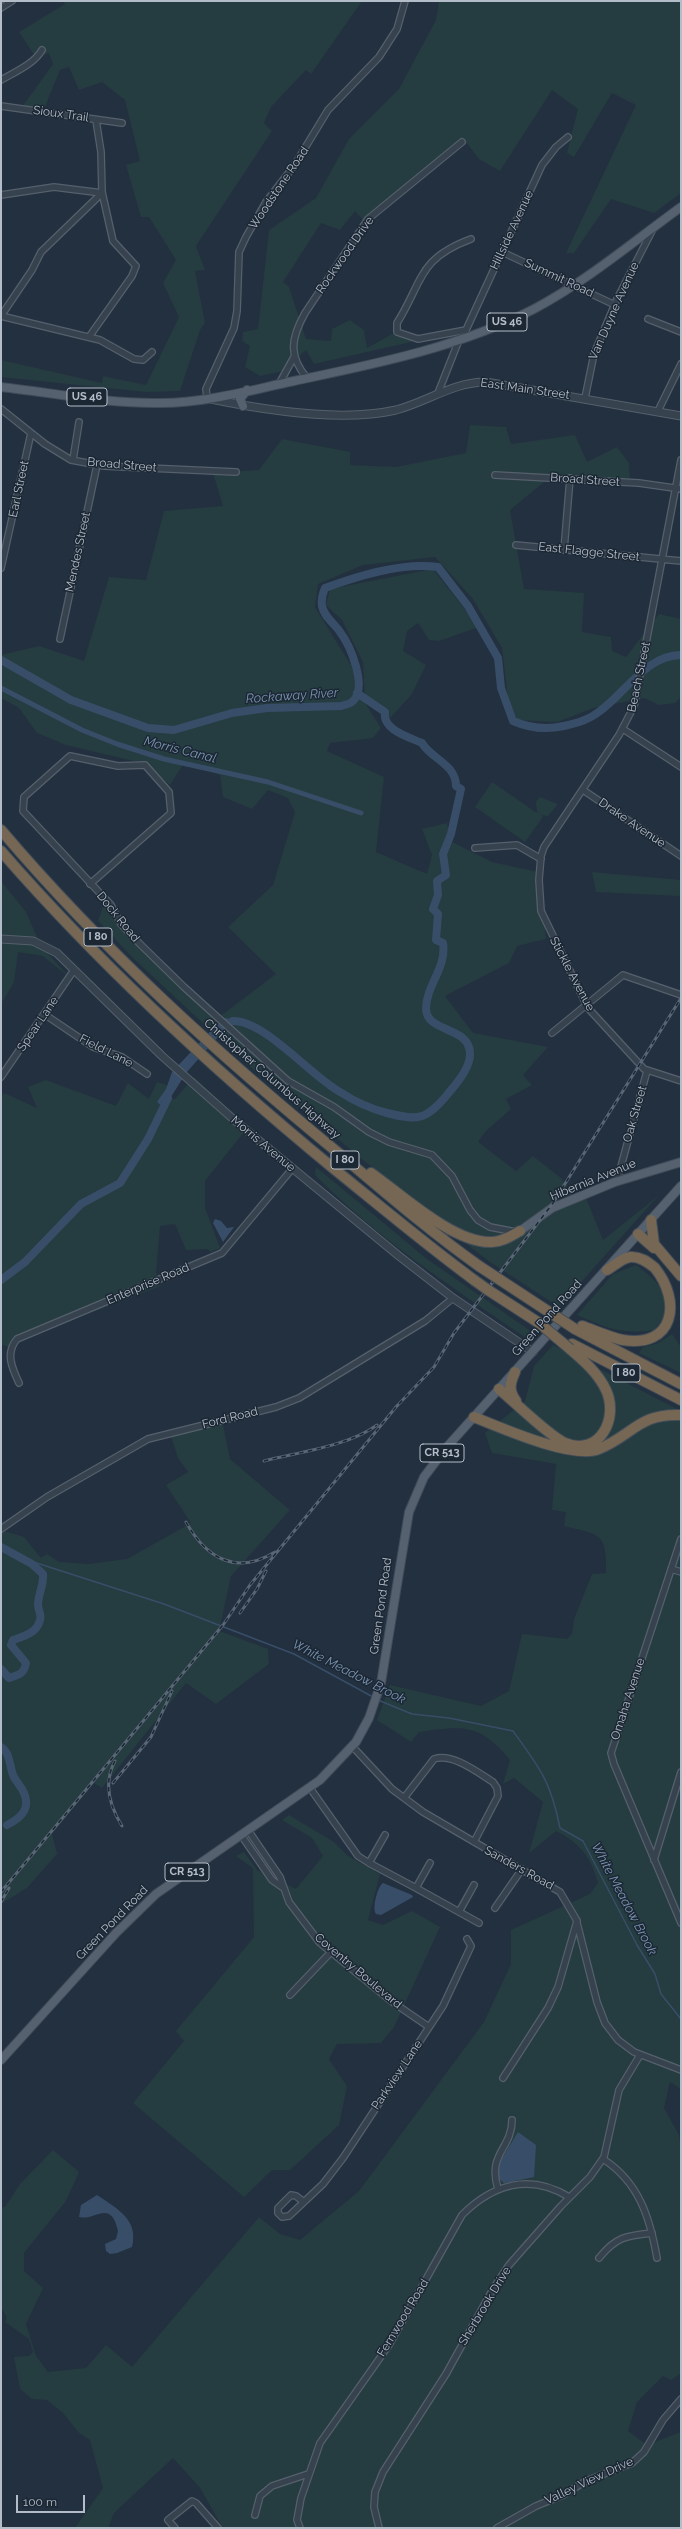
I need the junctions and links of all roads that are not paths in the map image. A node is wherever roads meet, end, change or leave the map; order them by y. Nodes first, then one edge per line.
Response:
1 (12, 1) edge
2 (405, 1) edge
3 (1, 8) edge
4 (42, 50) dead end
5 (1, 80) edge
6 (1, 106) edge
7 (96, 120) junction
8 (122, 123) dead end
9 (568, 137) dead end
10 (462, 142) dead end
11 (102, 193) junction
12 (1, 195) edge
13 (681, 207) edge
14 (654, 227) junction
15 (471, 239) dead end
16 (502, 252) junction
17 (572, 286) junction
18 (615, 306) junction
19 (1, 316) edge
20 (648, 319) dead end
21 (681, 332) edge
22 (458, 336) junction
23 (89, 337) junction
24 (152, 352) dead end
25 (294, 357) junction
26 (681, 364) edge
27 (307, 378) junction
28 (279, 384) junction
29 (1, 387) edge
30 (247, 390) junction
31 (438, 394) junction
32 (206, 398) junction
33 (584, 398) junction
34 (243, 406) junction
35 (1, 408) edge
36 (658, 411) junction
37 (681, 416) edge
38 (79, 422) dead end
39 (31, 433) junction
40 (73, 460) junction
41 (681, 460) edge
42 (97, 465) junction
43 (236, 472) dead end
44 (495, 475) dead end
45 (570, 478) junction
46 (678, 489) edge
47 (516, 545) dead end
48 (564, 550) junction
49 (662, 559) junction
50 (681, 561) edge
51 (1, 568) edge
52 (60, 639) dead end
53 (623, 729) junction
54 (681, 767) edge
55 (582, 790) junction
56 (1, 830) edge
57 (475, 848) dead end
58 (1, 851) edge
59 (681, 856) edge
60 (541, 859) junction
61 (540, 870) joint
62 (90, 884) junction
63 (1, 939) edge
64 (74, 970) junction
65 (681, 995) edge
66 (586, 1003) junction
67 (44, 1014) junction
68 (552, 1033) dead end
69 (647, 1071) junction
70 (147, 1074) dead end
71 (1, 1078) edge
72 (681, 1081) edge
73 (292, 1116) junction
74 (681, 1162) edge
75 (292, 1169) junction
76 (618, 1181) junction
77 (681, 1186) edge
78 (651, 1220) junction
79 (520, 1231) junction
80 (638, 1234) junction
81 (661, 1253) junction
82 (607, 1270) junction
83 (681, 1276) edge
84 (454, 1298) junction
85 (579, 1327) junction
86 (571, 1346) junction
87 (533, 1352) junction
88 (515, 1372) junction
89 (18, 1383) dead end
90 (681, 1384) edge
91 (500, 1389) junction
92 (681, 1400) edge
93 (520, 1406) junction
94 (681, 1415) edge
95 (474, 1417) junction
96 (1, 1529) edge
97 (681, 1539) edge
98 (671, 1569) junction
99 (681, 1572) edge
100 (352, 1746) junction
101 (681, 1772) edge
102 (310, 1788) junction
103 (404, 1798) junction
104 (245, 1833) junction
105 (385, 1835) dead end
106 (474, 1842) junction
107 (654, 1860) junction
108 (369, 1863) junction
109 (430, 1863) dead end
110 (522, 1869) junction
111 (474, 1885) dead end
112 (416, 1888) junction
113 (495, 1908) dead end
114 (459, 1912) junction
115 (577, 1921) junction
116 (479, 1923) dead end
117 (681, 1923) edge
118 (467, 1939) dead end
119 (331, 1952) junction
120 (290, 1995) dead end
121 (429, 2027) junction
122 (640, 2055) junction
123 (1, 2060) edge
124 (681, 2070) edge
125 (503, 2078) dead end
126 (512, 2120) dead end
127 (603, 2159) junction
128 (498, 2189) junction
129 (569, 2197) junction
130 (304, 2202) junction
131 (652, 2232) junction
132 (599, 2258) dead end
133 (657, 2258) dead end
134 (681, 2399) edge
135 (308, 2474) junction
136 (255, 2515) dead end
137 (175, 2528) edge
138 (218, 2528) edge
139 (300, 2528) edge
140 (379, 2528) edge
141 (497, 2528) edge

1 - 3 street
2 - 32 street, Woodstone Road
4 - 5 street
6 - 7 street, Sioux Trail
7 - 8 street, Sioux Trail
7 - 11 street
9 - 16 street, Hillside Avenue
10 - 25 street, Rockwood Drive
11 - 12 street
11 - 19 street
11 - 23 street
13 - 14 main road, US 46
14 - 17 main road, US 46
14 - 18 street, Van Duyne Avenue
15 - 22 street
16 - 17 street, Summit Road
16 - 22 street, Hillside Avenue
17 - 18 street, Summit Road
17 - 22 main road, US 46
18 - 33 street, Van Duyne Avenue
19 - 23 street
20 - 21 street
22 - 27 main road, US 46
22 - 31 street
23 - 24 street
25 - 27 street
25 - 28 street, Rockwood Drive
26 - 36 street
27 - 28 main road, US 46
28 - 30 main road, US 46
29 - 32 main road, US 46
30 - 32 main road, US 46
30 - 34 main road
31 - 33 street, East Main Street
31 - 34 street, East Main Street
32 - 34 street, East Main Street
33 - 36 street, East Main Street
35 - 39 street, Broad Street
36 - 37 street, East Main Street
38 - 40 street
39 - 40 street, Broad Street
39 - 51 street, Earl Street
40 - 42 street, Broad Street
41 - 46 street, Beach Street
42 - 43 street, Broad Street
42 - 52 street, Mendes Street
44 - 45 street, Broad Street
45 - 46 street, Broad Street
45 - 48 street
46 - 49 street, Beach Street
47 - 48 street, East Flagge Street
48 - 49 street, East Flagge Street
49 - 50 street, East Flagge Street
49 - 53 street, Beach Street
53 - 54 street
53 - 55 street, Beach Street
55 - 59 street, Drake Avenue
55 - 60 street, Beach Street
56 - 73 highway, Christopher Columbus Highway / I 80
57 - 60 street
58 - 86 highway, I 80, bridge
60 - 61 street, Beach Street
61 - 66 street, Stickle Avenue
62 - 62 street, Dock Road
62 - 79 street, Dock Road
63 - 64 street, Morris Avenue
64 - 67 street, Spear Lane
64 - 75 street, Morris Avenue
65 - 66 street
66 - 68 street
66 - 69 street, Stickle Avenue
67 - 70 street, Field Lane
67 - 71 street, Spear Lane
69 - 72 street, Stickle Avenue
69 - 76 street, Oak Street
73 - 79 highway
73 - 85 highway, Christopher Columbus Highway / I 80, bridge
74 - 76 main road, Hibernia Avenue
75 - 84 street, Morris Avenue
75 - 89 street, Enterprise Road
76 - 79 main road, Hibernia Avenue
77 - 78 main road, Green Pond Road / CR 513
78 - 80 main road, Green Pond Road / CR 513
78 - 81 highway
80 - 81 highway
80 - 82 main road, Green Pond Road / CR 513
81 - 83 highway
82 - 85 highway
82 - 87 main road, Green Pond Road / CR 513
84 - 87 street, Morris Avenue
84 - 96 street, Ford Road
85 - 90 highway, I 80
86 - 92 highway, I 80
86 - 93 highway
87 - 88 main road, Green Pond Road / CR 513
88 - 91 main road, Green Pond Road / CR 513
88 - 93 highway
91 - 93 highway
91 - 95 main road, Green Pond Road / CR 513
94 - 95 highway
95 - 100 main road, Green Pond Road / CR 513
97 - 98 street, Omaha Avenue
98 - 99 street
98 - 107 street, Omaha Avenue
100 - 102 main road, Green Pond Road / CR 513
100 - 103 street, Sanders Road
101 - 107 street
102 - 104 main road, Green Pond Road / CR 513
102 - 108 street
103 - 106 street, Sanders Road
103 - 106 street
104 - 119 street, Coventry Boulevard
104 - 123 main road, Green Pond Road / CR 513
105 - 108 street
106 - 110 street, Sanders Road
107 - 117 street, Omaha Avenue
108 - 112 street
109 - 112 street
110 - 113 street
110 - 115 street, Sanders Road
111 - 114 street
112 - 114 street
114 - 116 street
115 - 122 street, Sanders Road
115 - 125 street
118 - 121 street, Parkview Lane
119 - 120 street
119 - 121 street, Coventry Boulevard
121 - 130 street, Parkview Lane
122 - 124 street, Sanders Road
122 - 127 street, Sherbrook Drive
126 - 128 street
127 - 129 street, Sherbrook Drive
127 - 131 street
128 - 129 street, Fernwood Road
128 - 135 street, Fernwood Road
129 - 140 street, Sherbrook Drive
130 - 130 street, Parkview Lane
131 - 132 street
131 - 133 street
134 - 141 street, Valley View Drive
135 - 136 street
135 - 139 street, Fernwood Road
137 - 138 street

